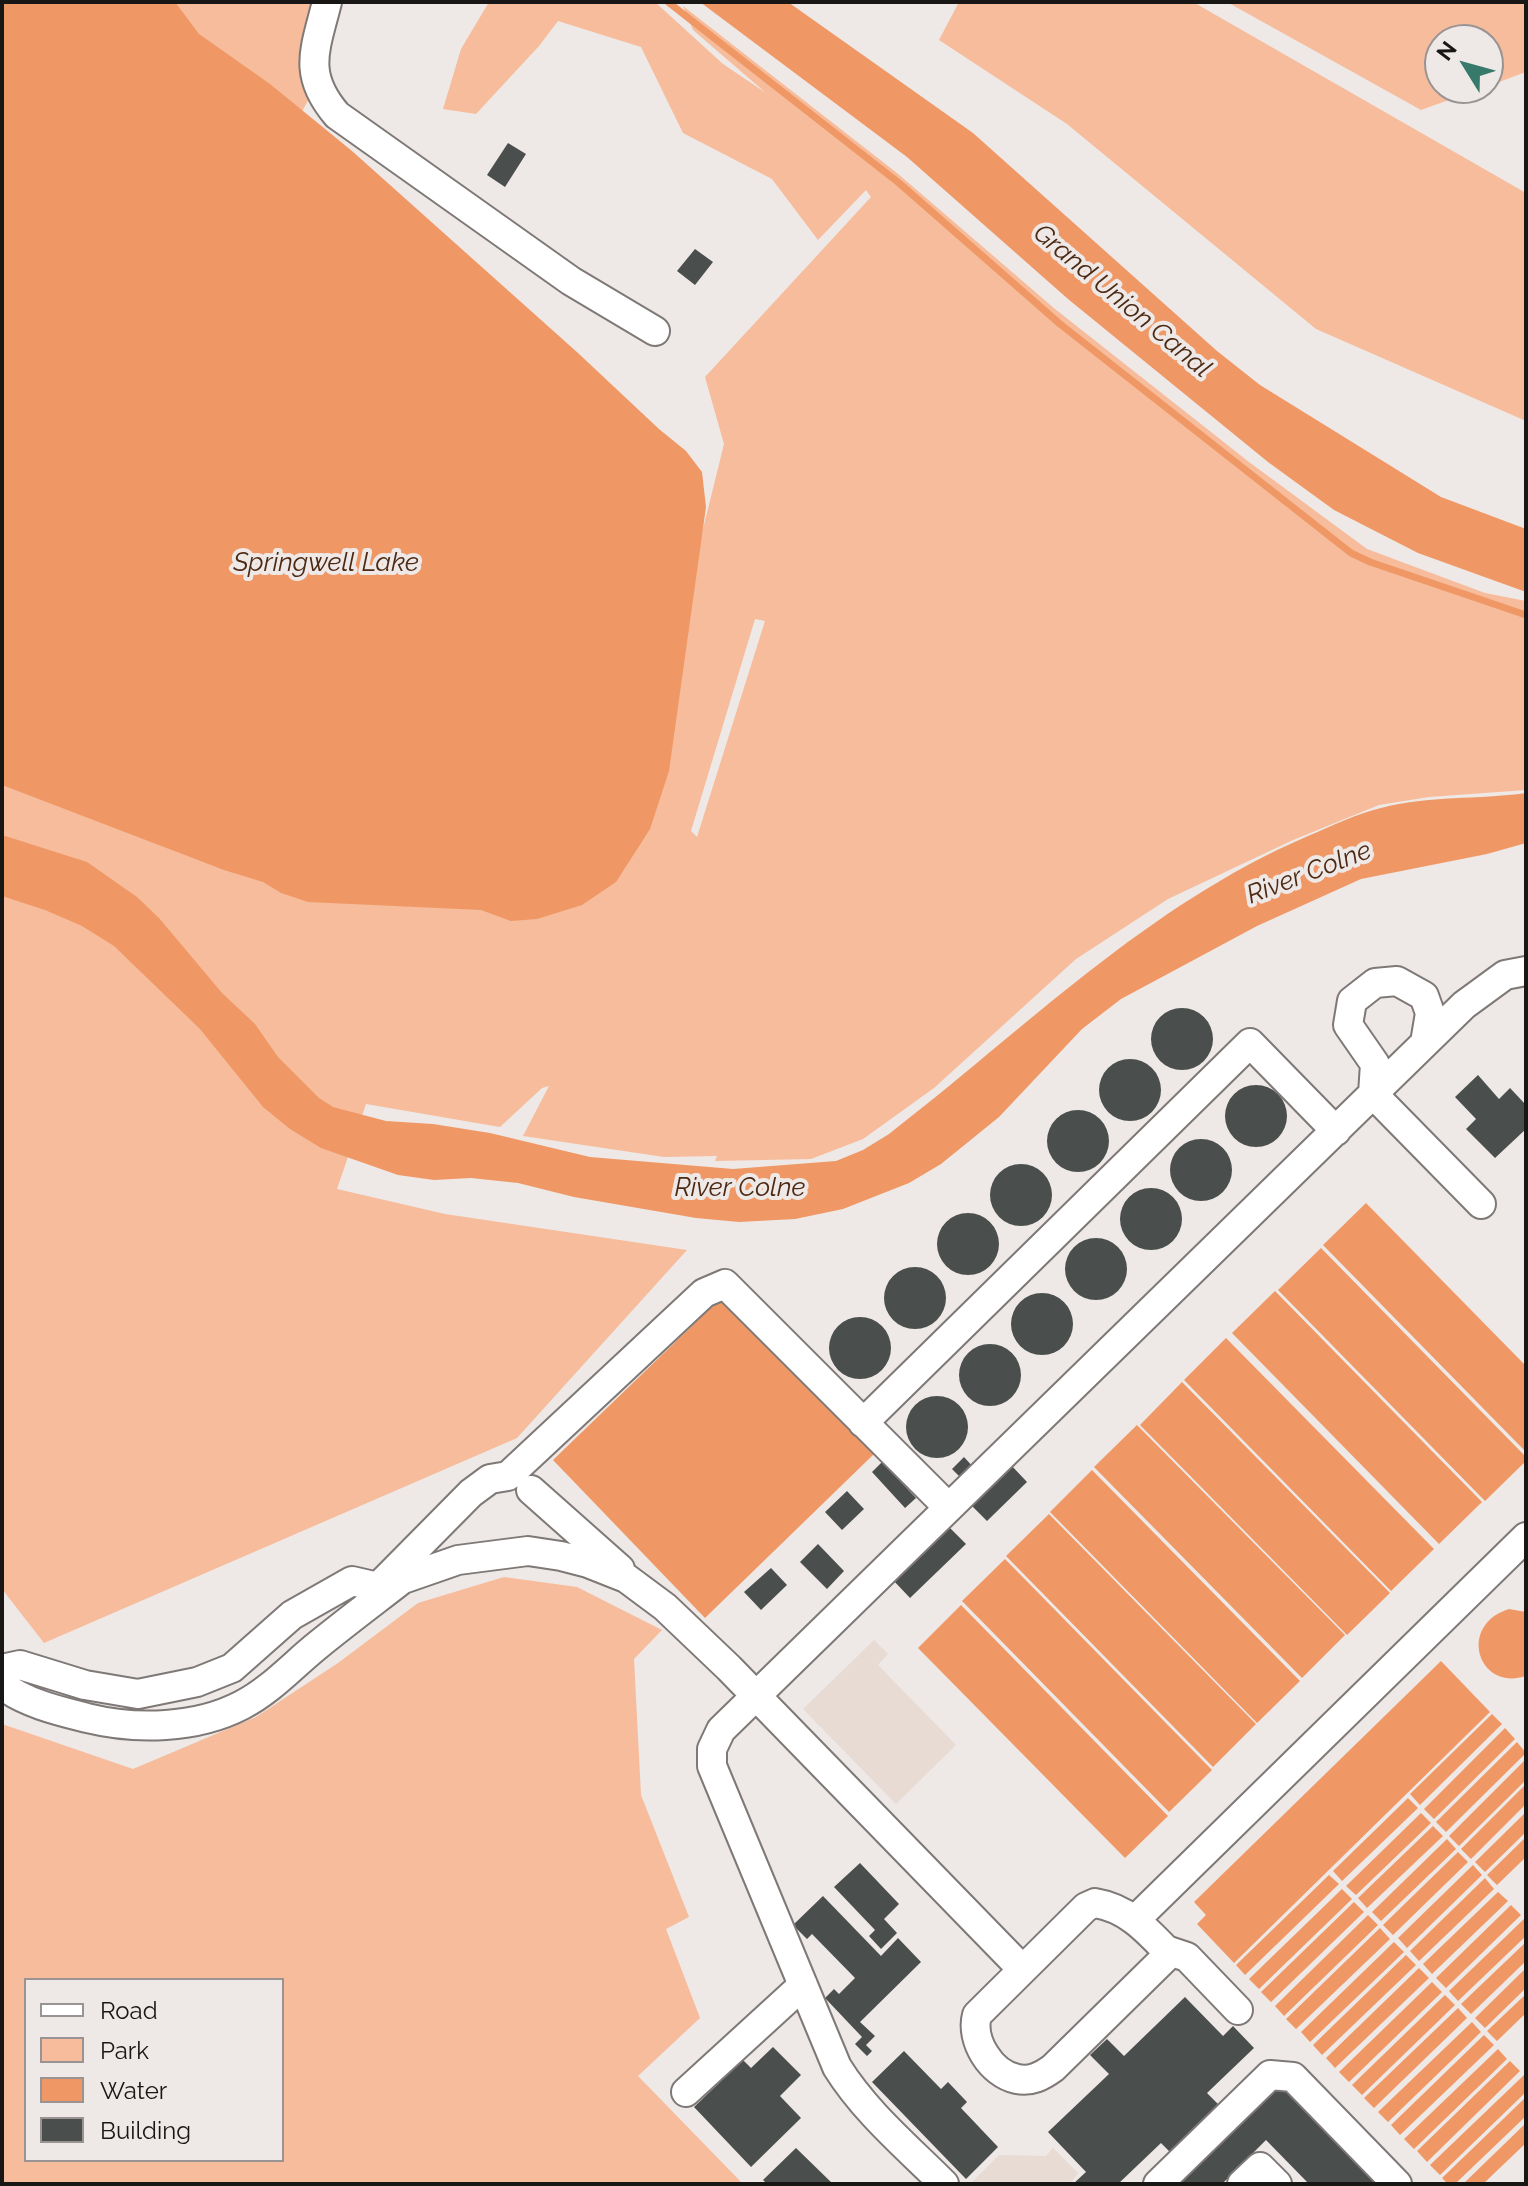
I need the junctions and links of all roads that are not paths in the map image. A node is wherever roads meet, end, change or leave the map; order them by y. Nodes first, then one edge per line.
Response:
1 (327, 2) edge
2 (655, 331) dead end
3 (1526, 971) edge
4 (1425, 1043) junction
5 (1373, 1094) junction
6 (1336, 1131) junction
7 (1481, 1204) dead end
8 (863, 1423) junction
9 (519, 1483) junction
10 (948, 1507) junction
11 (1526, 1537) edge
12 (528, 1551) junction
13 (389, 1584) junction
14 (645, 1591) junction
15 (2, 1669) edge
16 (2, 1685) edge
17 (754, 1695) junction
18 (1136, 1919) junction
19 (1166, 1950) junction
20 (1022, 1969) junction
21 (803, 1985) junction
22 (1238, 2010) dead end
23 (686, 2092) dead end
24 (944, 2184) edge
25 (1158, 2184) edge
26 (1242, 2184) edge
27 (1277, 2184) edge
28 (1397, 2184) edge

1 - 2 lane
3 - 4 lane
4 - 5 lane
4 - 5 lane
5 - 6 lane
5 - 7 lane
6 - 8 lane
6 - 10 lane
8 - 9 lane
8 - 10 lane
9 - 12 lane
9 - 13 lane
9 - 14 lane
10 - 17 lane
11 - 18 lane
12 - 13 lane
12 - 14 lane
13 - 15 lane
13 - 16 lane
14 - 17 lane
17 - 20 lane
17 - 21 lane
18 - 19 lane
18 - 20 lane
19 - 20 lane
19 - 22 lane
21 - 23 lane
21 - 24 lane
25 - 28 lane
26 - 27 lane

